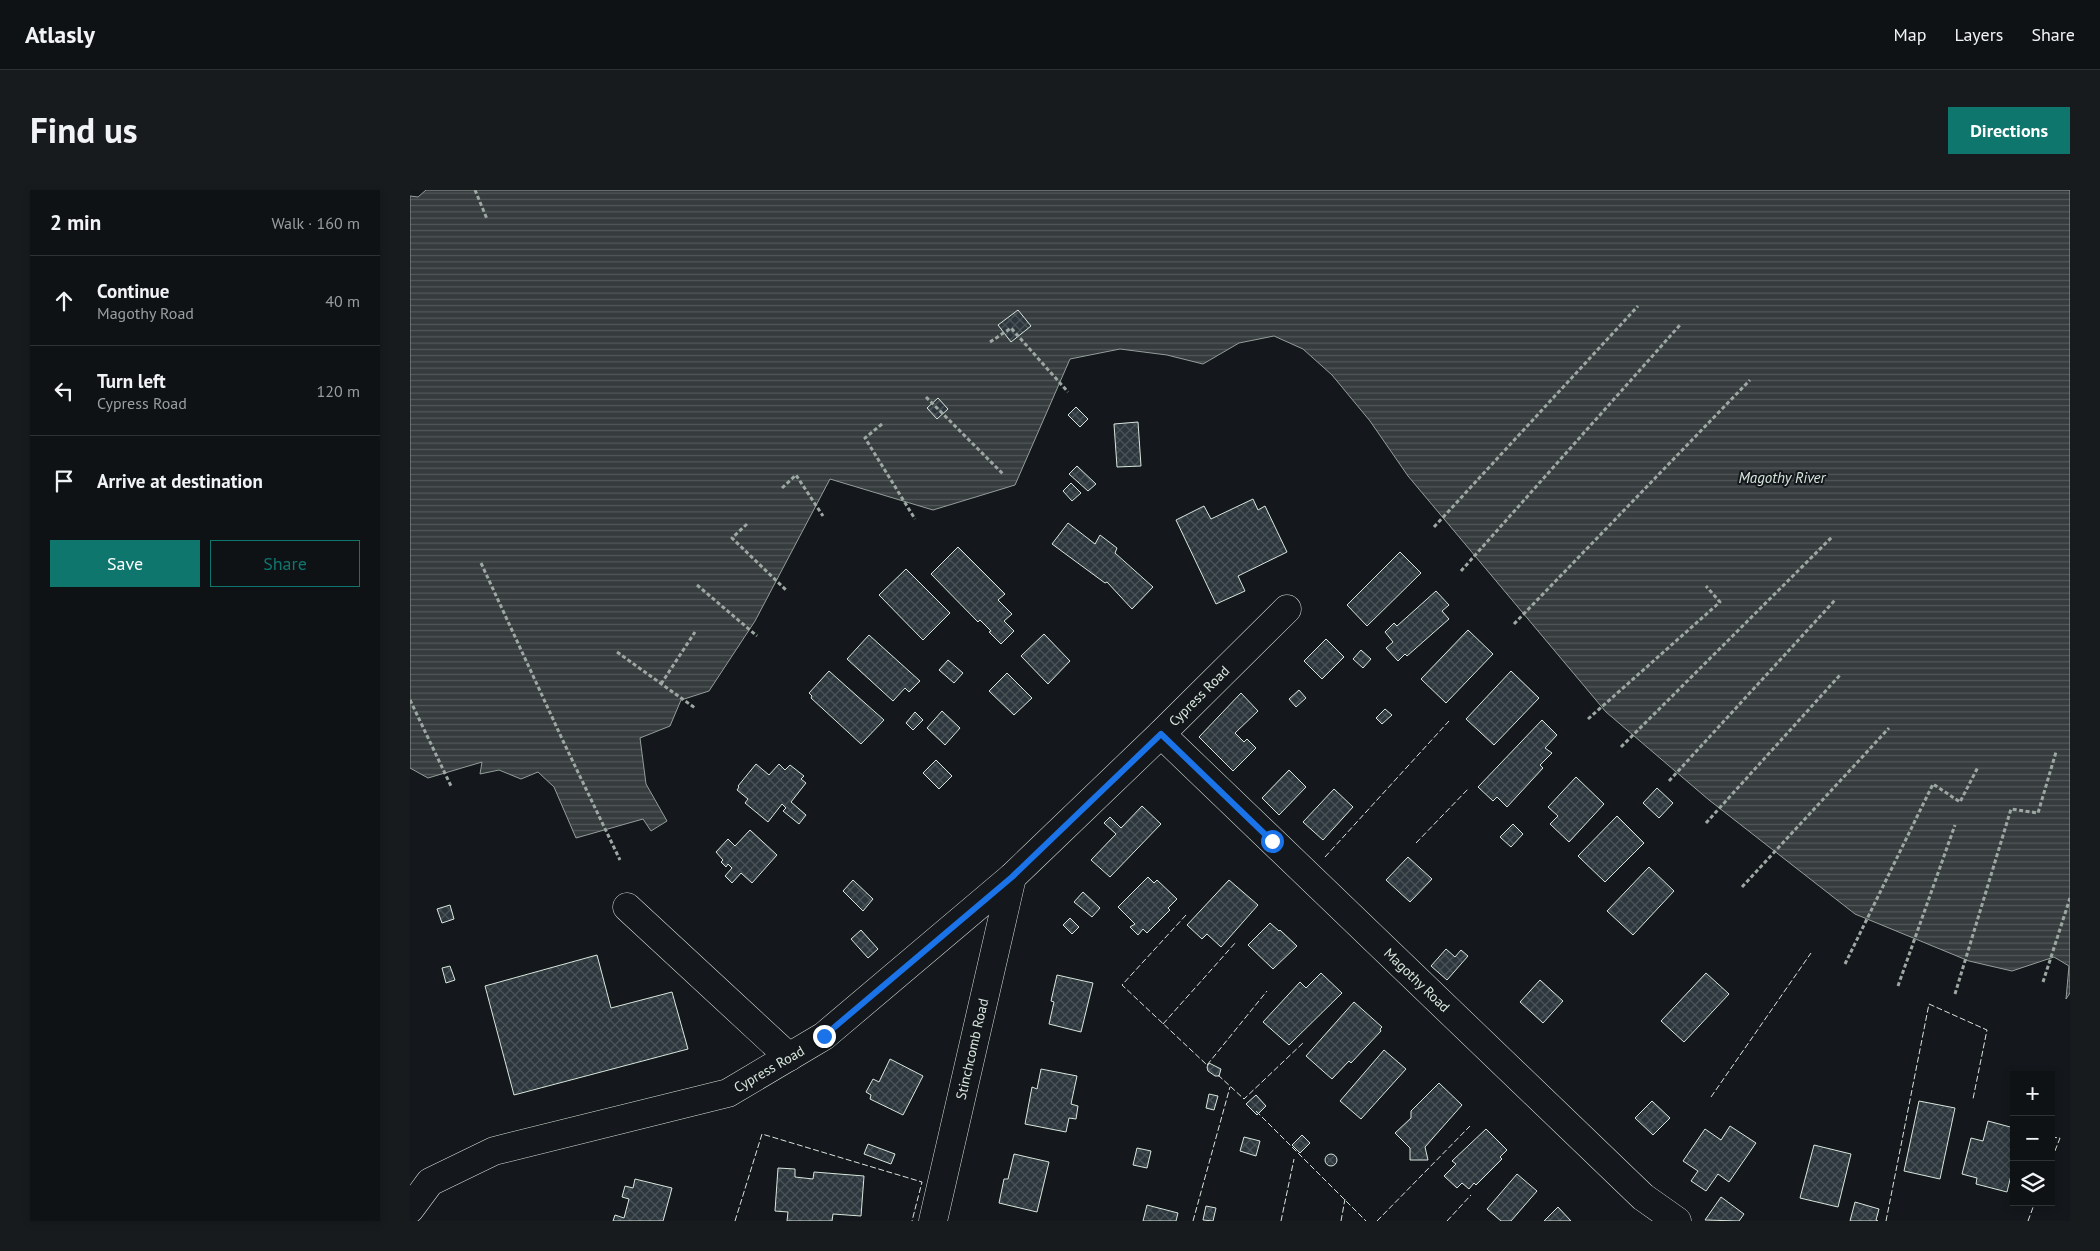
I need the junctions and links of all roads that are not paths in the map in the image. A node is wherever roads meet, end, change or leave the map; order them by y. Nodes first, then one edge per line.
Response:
1 (1287, 609) dead end
2 (1161, 734) junction
3 (1012, 877) junction
4 (627, 907) dead end
5 (789, 1057) junction
6 (410, 1209) edge
7 (933, 1221) edge
8 (1678, 1221) edge

1 - 2 street, Cypress Road
2 - 3 street, Cypress Road
2 - 8 street, Magothy Road
3 - 5 street, Cypress Road
3 - 7 street, Stinchcomb Road
4 - 5 street
5 - 6 street, Cypress Road

